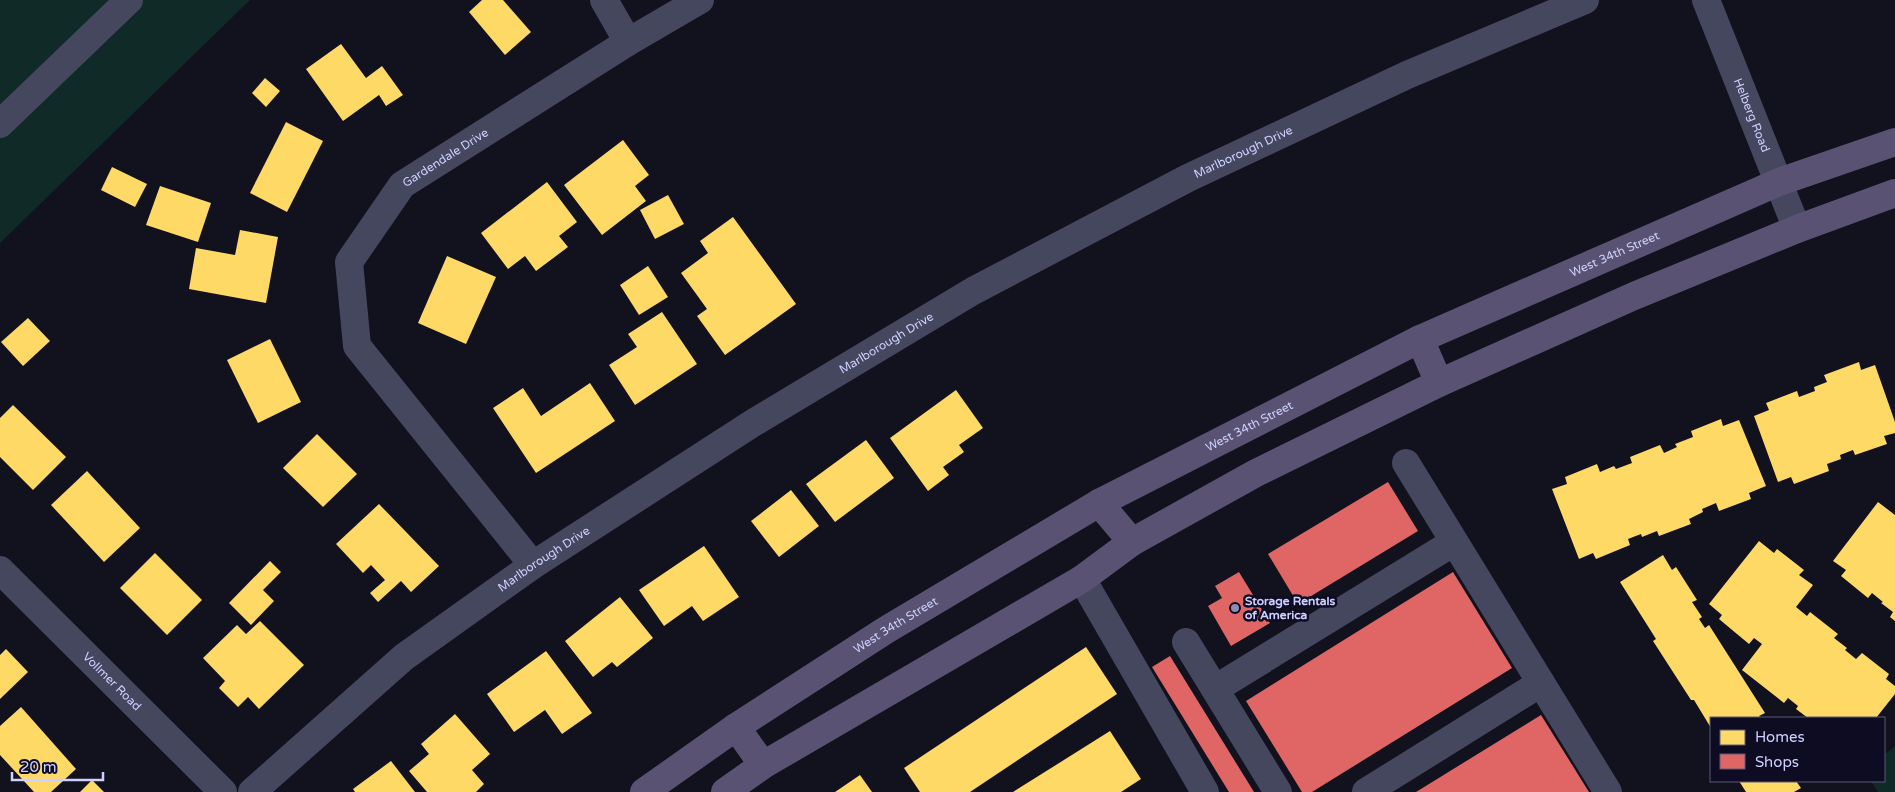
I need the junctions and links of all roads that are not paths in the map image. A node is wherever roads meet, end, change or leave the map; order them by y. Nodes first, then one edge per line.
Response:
1 (129, 0) edge
2 (604, 0) edge
3 (700, 0) edge
4 (1585, 0) edge
5 (1706, 0) edge
6 (628, 42) junction
7 (0, 124) edge
8 (1895, 142) edge
9 (1779, 182) junction
10 (1895, 193) edge
11 (1797, 229) junction
12 (1420, 339) junction
13 (1439, 383) junction
14 (1406, 463) dead end
15 (1099, 503) junction
16 (1132, 542) junction
17 (1454, 542) junction
18 (533, 565) junction
19 (0, 570) edge
20 (1082, 579) junction
21 (1186, 642) dead end
22 (1541, 683) junction
23 (1215, 689) junction
24 (736, 727) junction
25 (763, 765) junction
26 (223, 792) edge
27 (252, 792) edge
28 (644, 792) edge
29 (726, 792) edge
30 (1205, 792) edge
31 (1278, 792) edge
32 (1366, 792) edge
33 (1608, 792) edge

1 - 7 street
2 - 6 street
3 - 6 street, Gardendale Drive
4 - 18 street, Marlborough Drive
5 - 9 street, Helberg Road
6 - 18 street, Gardendale Drive
8 - 9 main road, West 34th Street
9 - 11 street, Helberg Road
9 - 12 main road, West 34th Street
10 - 11 main road
11 - 13 main road
12 - 13 main road
12 - 15 main road, West 34th Street
13 - 16 main road
14 - 17 street
15 - 16 main road
15 - 24 main road, West 34th Street
16 - 20 main road
17 - 22 street
17 - 23 street
18 - 27 street, Marlborough Drive
19 - 26 street, Vollmer Road
20 - 25 main road
20 - 30 street
21 - 23 street
22 - 32 street
22 - 33 street
23 - 31 street
24 - 25 main road
24 - 28 main road, West 34th Street
25 - 29 main road

